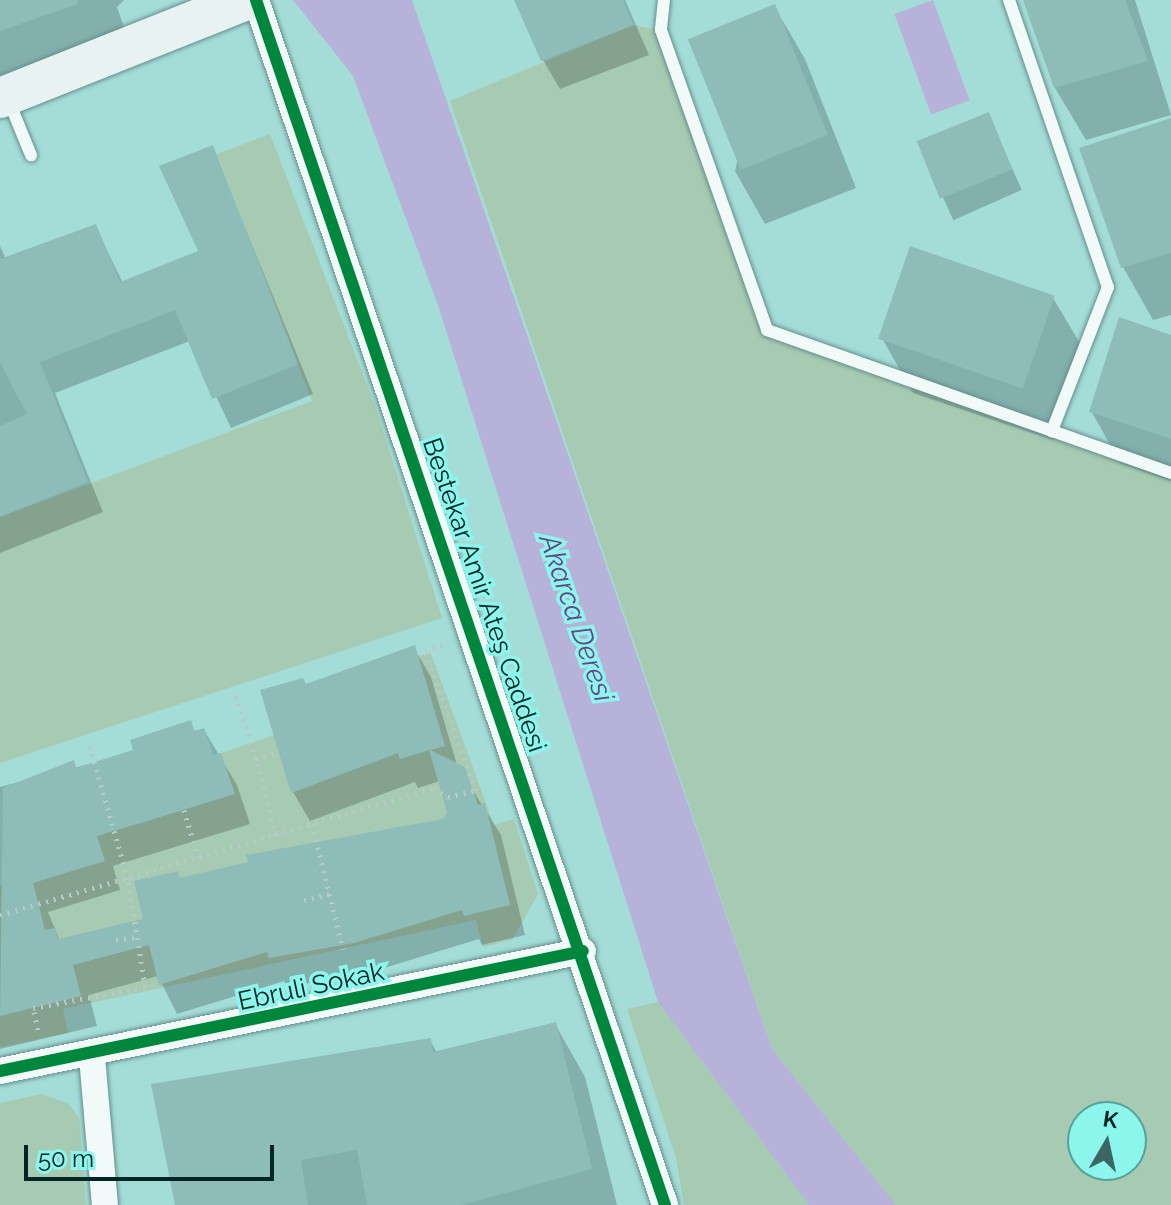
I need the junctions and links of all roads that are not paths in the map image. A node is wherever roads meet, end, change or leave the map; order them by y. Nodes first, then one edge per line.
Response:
1 (246, 0) edge
2 (256, 0) edge
3 (664, 0) edge
4 (1009, 0) edge
5 (3, 97) edge
6 (31, 155) dead end
7 (1052, 431) junction
8 (1171, 473) edge
9 (583, 951) junction
10 (92, 1057) junction
11 (0, 1071) edge
12 (105, 1205) edge
13 (665, 1205) edge

1 - 5 main road
2 - 9 street, Bestekar Amir Ateş Caddesi
3 - 7 lane
4 - 7 lane
5 - 6 lane
7 - 8 lane
9 - 10 street, Ebruli Sokak
9 - 13 street, Bestekar Amir Ateş Caddesi
10 - 11 street, Ebruli Sokak
10 - 12 street

